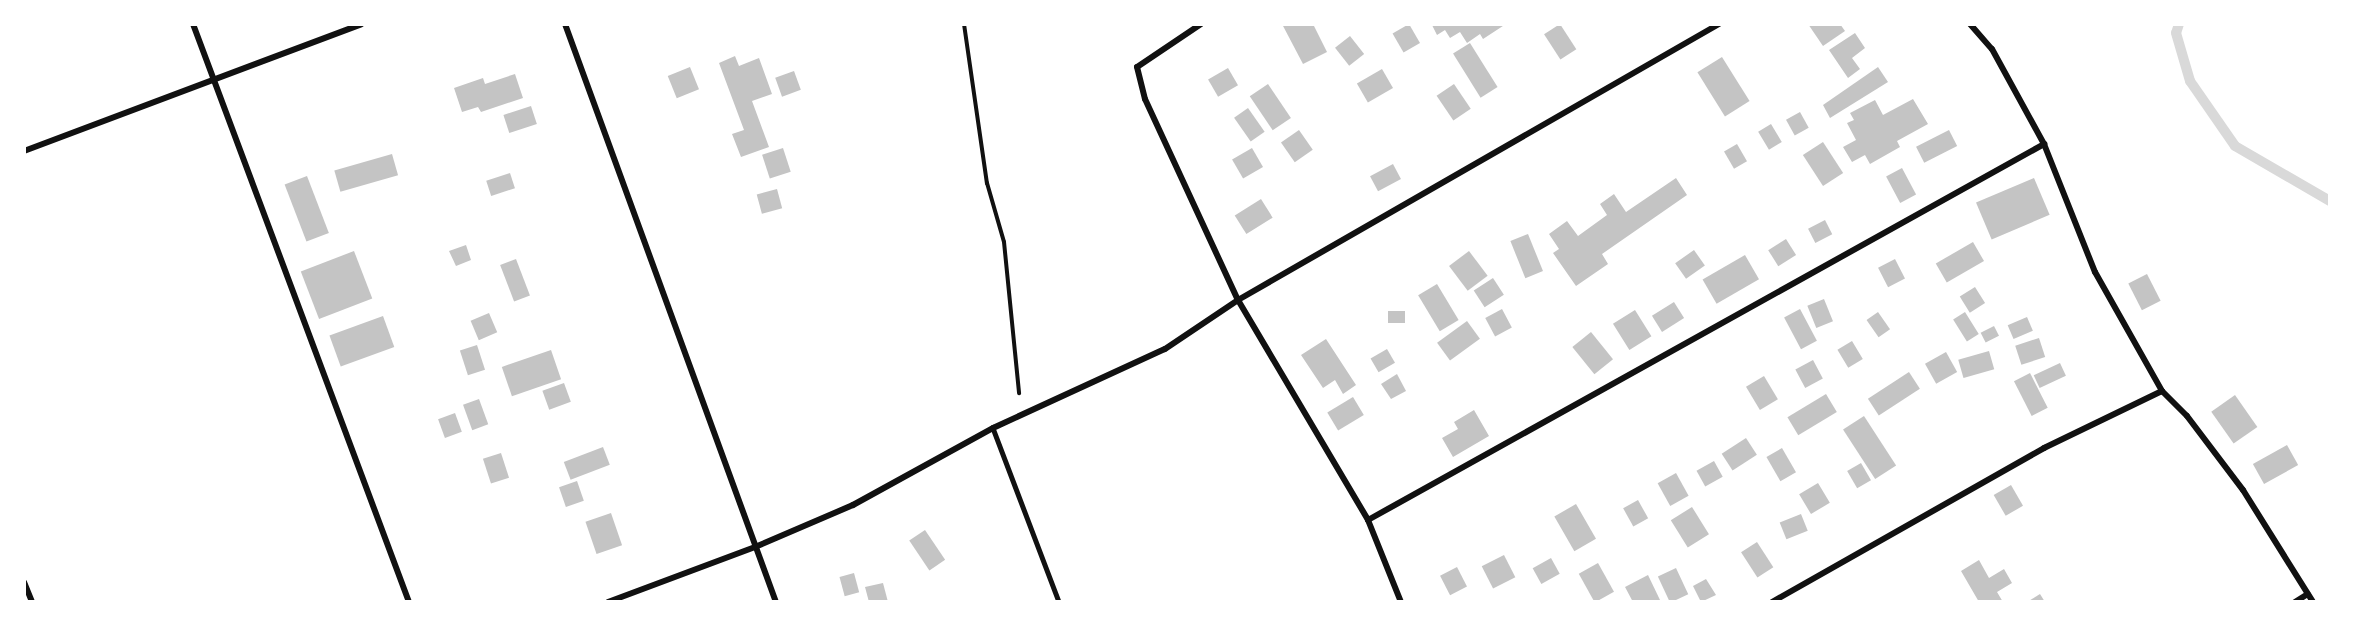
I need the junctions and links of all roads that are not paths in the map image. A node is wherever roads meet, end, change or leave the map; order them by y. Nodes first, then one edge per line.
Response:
1 (194, 24) edge
2 (361, 24) edge
3 (565, 24) edge
4 (1201, 24) edge
5 (1719, 24) edge
6 (1970, 24) edge
7 (213, 77) junction
8 (2044, 144) junction
9 (24, 151) edge
10 (1238, 300) junction
11 (2162, 392) junction
12 (993, 428) junction
13 (1368, 520) junction
14 (755, 547) junction
15 (24, 582) edge
16 (2308, 594) junction
17 (32, 602) edge
18 (409, 602) edge
19 (608, 602) edge
20 (776, 602) edge
21 (1059, 602) edge
22 (1401, 602) edge
23 (1772, 602) edge
24 (2295, 602) edge
25 (2313, 602) edge

1 - 7 street
2 - 7 street
3 - 14 street
4 - 10 street
5 - 10 street
6 - 8 street
7 - 9 street
7 - 18 street
8 - 11 street
8 - 13 street
10 - 12 street
10 - 13 street
11 - 16 street
11 - 23 street
12 - 14 street
12 - 21 lane
13 - 22 street
14 - 19 street
14 - 20 street
15 - 17 street
16 - 24 street
16 - 25 street

